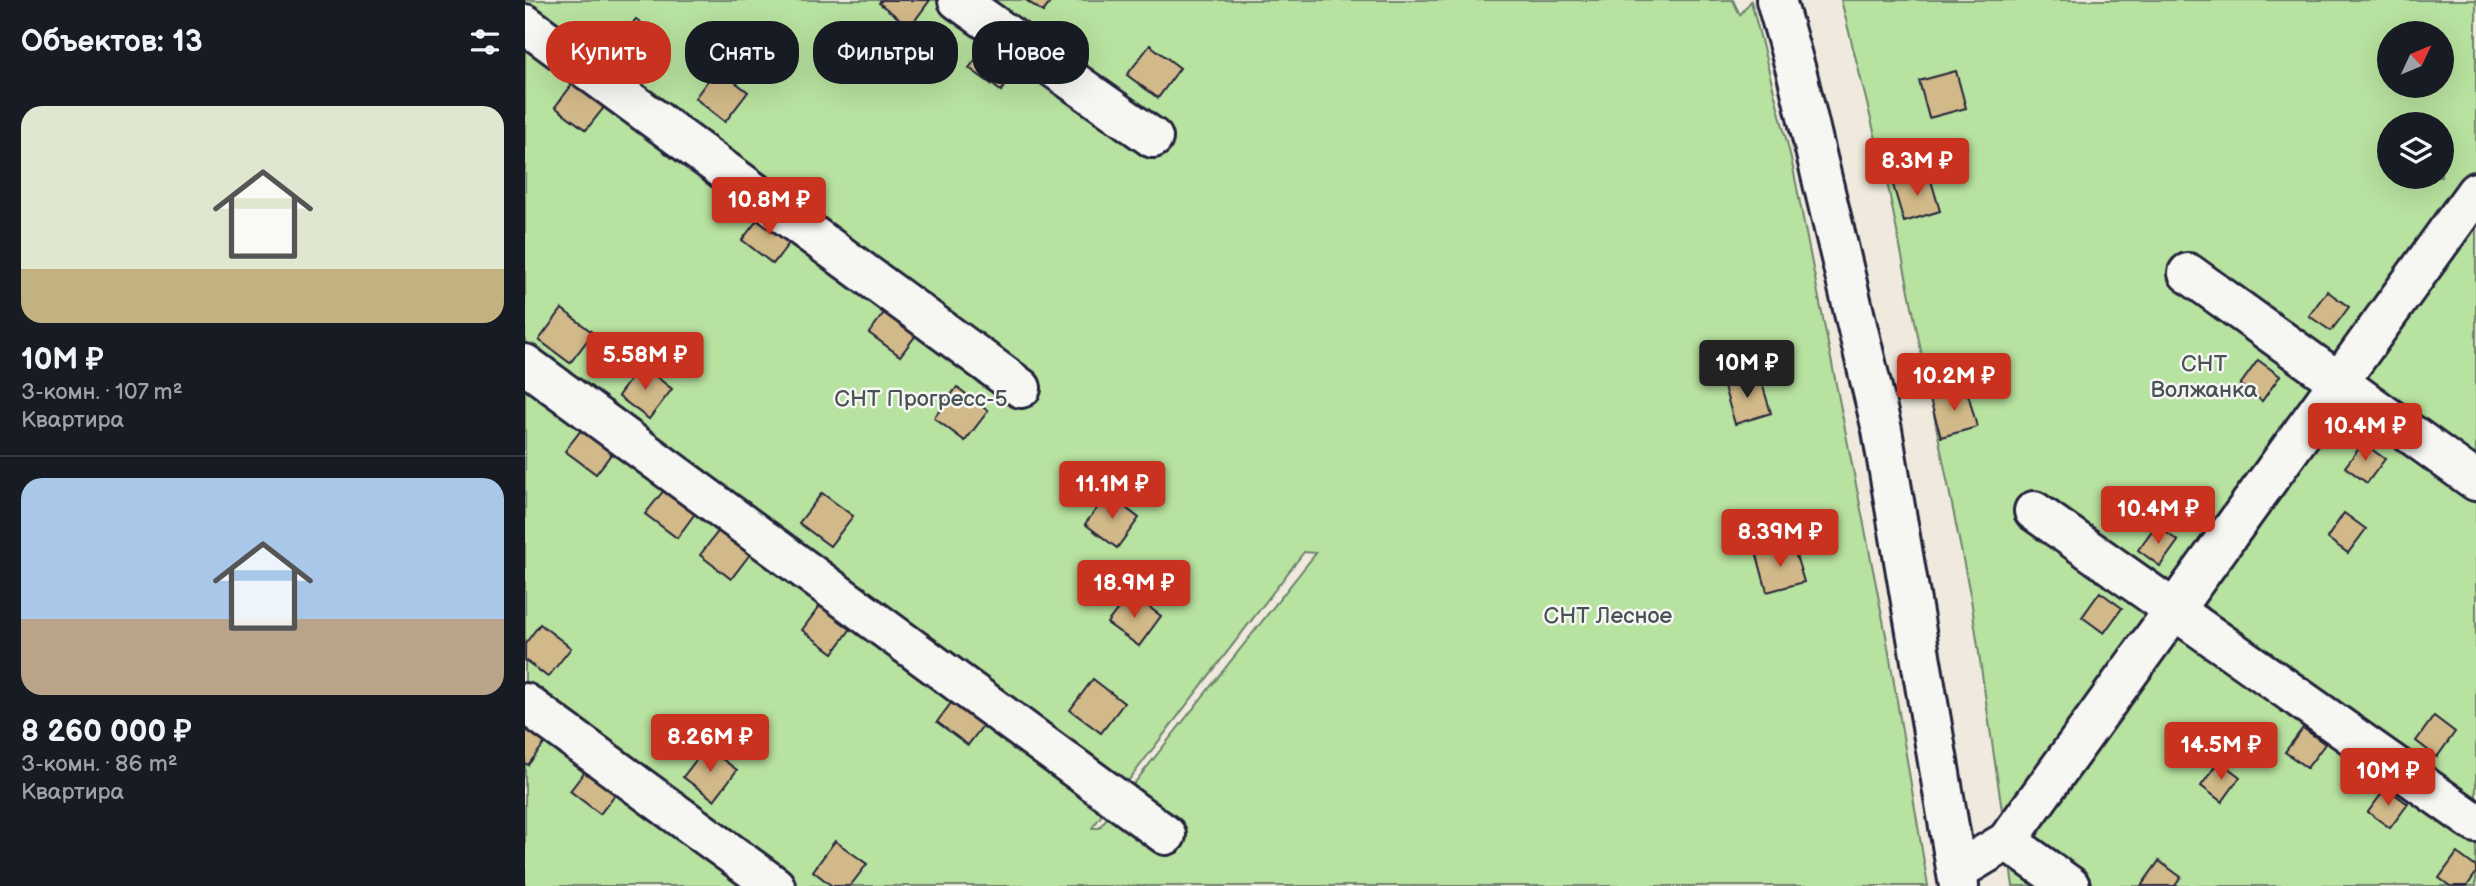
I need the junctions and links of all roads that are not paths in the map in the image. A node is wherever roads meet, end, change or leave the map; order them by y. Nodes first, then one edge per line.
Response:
1 (958, 0) edge
2 (1776, 0) edge
3 (525, 24) edge
4 (1153, 138) dead end
5 (2476, 192) edge
6 (2188, 273) dead end
7 (525, 364) edge
8 (2338, 383) junction
9 (1021, 388) dead end
10 (2476, 481) edge
11 (2034, 511) dead end
12 (2174, 610) junction
13 (525, 703) edge
14 (2476, 823) edge
15 (1166, 835) dead end
16 (2007, 841) junction
17 (1958, 878) edge
18 (775, 886) edge
19 (2070, 886) edge

1 - 4 street
2 - 17 street
3 - 9 street
5 - 8 street
6 - 8 street
7 - 15 street
8 - 10 street
8 - 12 street
11 - 12 street
12 - 14 street
12 - 16 street
13 - 18 street
16 - 17 street
16 - 19 street

